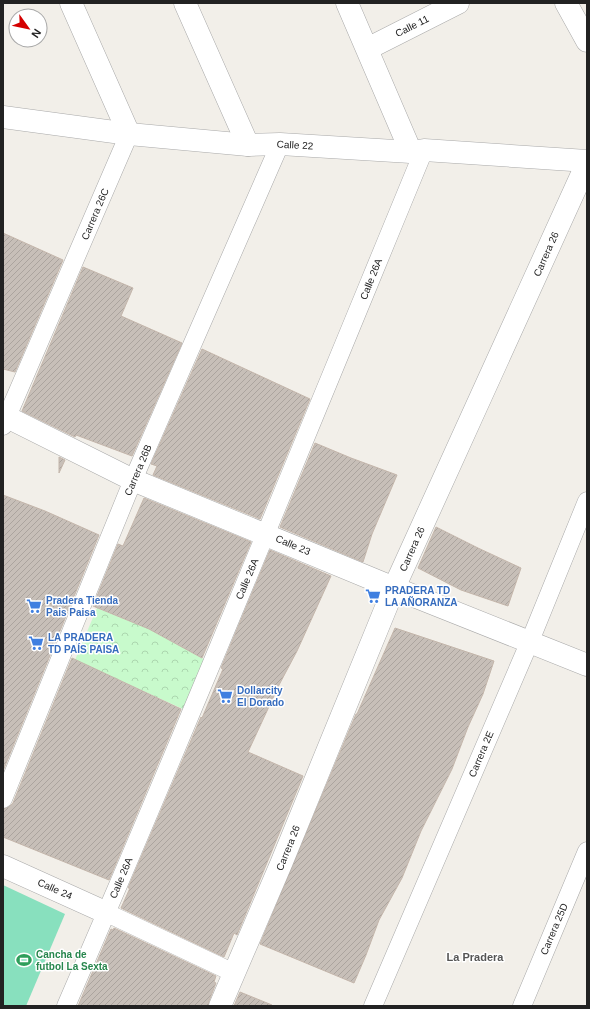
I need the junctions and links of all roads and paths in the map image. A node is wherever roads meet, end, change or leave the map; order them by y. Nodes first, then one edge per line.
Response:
1 (71, 3) edge
2 (185, 3) edge
3 (347, 3) edge
4 (458, 3) edge
5 (566, 3) edge
6 (587, 41) edge
7 (366, 49) junction
8 (3, 117) edge
9 (129, 134) junction
10 (280, 144) junction
11 (248, 145) junction
12 (418, 151) junction
13 (587, 162) edge
14 (4, 419) edge
15 (133, 480) junction
16 (587, 501) edge
17 (266, 534) junction
18 (394, 588) junction
19 (530, 642) junction
20 (587, 665) edge
21 (3, 799) edge
22 (587, 851) edge
23 (3, 866) edge
24 (106, 912) junction
25 (234, 973) junction
26 (66, 1006) edge
27 (220, 1006) edge
28 (373, 1006) edge
29 (522, 1006) edge

1 - 9 street
2 - 11 street
3 - 7 street
4 - 7 street, Calle 11
5 - 6 street
7 - 12 street
8 - 9 street, Calle 22
9 - 11 street, Calle 22
9 - 14 street, Carrera 26C
10 - 11 street, Calle 22
10 - 12 street, Calle 22
10 - 15 street, Carrera 26B
12 - 13 street, Calle 22
12 - 17 street, Calle 26A
13 - 18 street, Carrera 26
14 - 15 street, Calle 23
15 - 17 street, Calle 23
15 - 21 street, Carrera 26B
16 - 19 street, Carrera 2E
17 - 18 street, Calle 23
17 - 24 street, Calle 26A
18 - 19 street, Calle 23
18 - 25 street, Carrera 26
19 - 20 street, Calle 23
19 - 28 street, Carrera 2E
22 - 29 street, Carrera 25D
23 - 24 street, Calle 24
24 - 25 street
24 - 26 street, Calle 26A
25 - 27 street, Carrera 26

